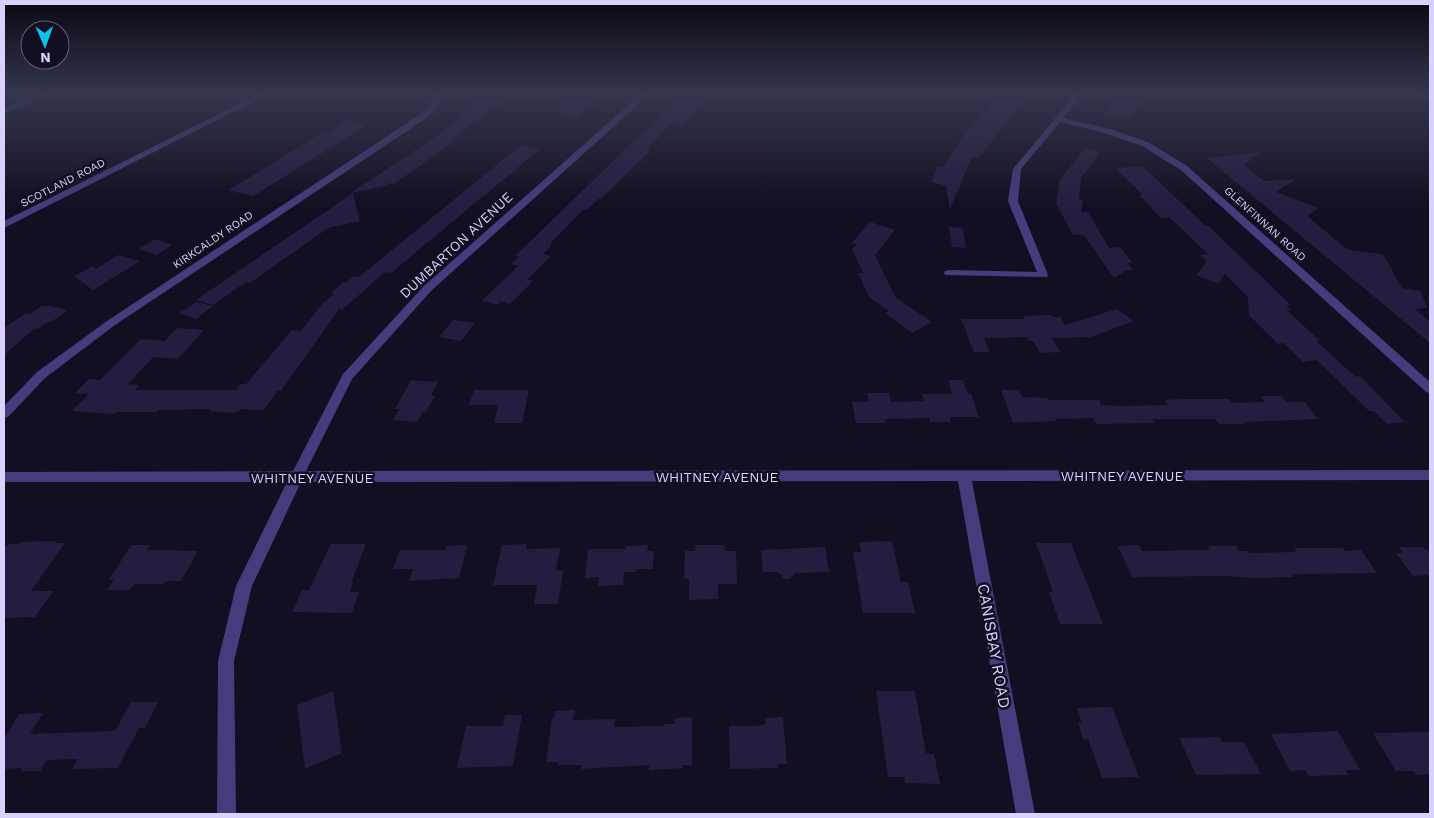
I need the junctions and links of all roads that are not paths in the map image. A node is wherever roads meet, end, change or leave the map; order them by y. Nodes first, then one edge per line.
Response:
1 (191, 131) edge
2 (401, 131) edge
3 (604, 131) edge
4 (1048, 131) edge
5 (1108, 131) edge
6 (4, 225) edge
7 (949, 273) dead end
8 (1430, 389) edge
9 (4, 414) edge
10 (1430, 475) edge
11 (964, 476) junction
12 (4, 477) edge
13 (296, 478) junction
14 (226, 814) edge
15 (1026, 814) edge

1 - 6 street, SCOTLAND ROAD
2 - 9 street, KIRKCALDY ROAD
3 - 13 street, DUMBARTON AVENUE
4 - 7 street
5 - 8 street, GLENFINNAN ROAD
10 - 11 street, WHITNEY AVENUE
11 - 13 street, WHITNEY AVENUE
11 - 15 street, CANISBAY ROAD
12 - 13 street, WHITNEY AVENUE
13 - 14 street, DUMBARTON AVENUE

